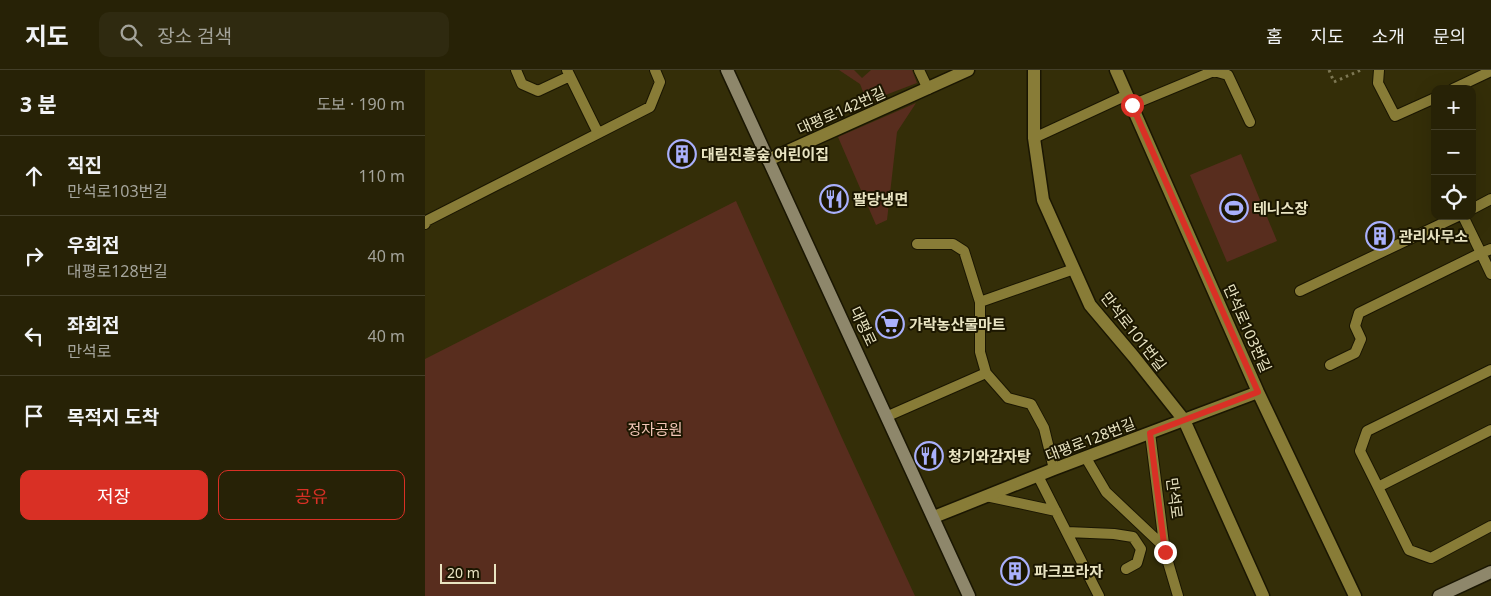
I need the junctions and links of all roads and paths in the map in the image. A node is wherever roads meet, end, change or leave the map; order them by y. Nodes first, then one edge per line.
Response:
1 (515, 70) edge
2 (655, 70) edge
3 (727, 70) edge
4 (919, 70) edge
5 (969, 70) edge
6 (1034, 70) edge
7 (1116, 70) edge
8 (1329, 70) edge
9 (1361, 70) edge
10 (1379, 70) edge
11 (1491, 71) edge
12 (569, 73) edge
13 (1461, 85) edge
14 (927, 89) junction
15 (1130, 100) junction
16 (1431, 100) edge
17 (1249, 122) dead end
18 (598, 133) junction
19 (1034, 138) junction
20 (768, 160) junction
21 (1491, 200) edge
22 (1476, 207) edge
23 (1449, 220) edge
24 (1465, 220) edge
25 (425, 224) edge
26 (917, 244) dead end
27 (1491, 249) edge
28 (1481, 253) junction
29 (1074, 269) junction
30 (1491, 274) edge
31 (1300, 290) dead end
32 (980, 302) junction
33 (1330, 365) dead end
34 (1491, 370) edge
35 (986, 373) junction
36 (1258, 392) junction
37 (888, 416) junction
38 (1184, 420) junction
39 (1491, 430) edge
40 (1150, 433) junction
41 (1086, 458) junction
42 (1055, 469) junction
43 (1038, 476) junction
44 (1378, 487) junction
45 (986, 496) junction
46 (1056, 511) junction
47 (934, 517) junction
48 (1491, 526) edge
49 (1067, 532) junction
50 (1165, 552) junction
51 (1126, 569) dead end
52 (1491, 572) edge
53 (969, 596) edge
54 (1099, 596) edge
55 (1178, 596) edge
56 (1263, 596) edge
57 (1355, 596) edge
58 (1439, 596) edge

1 - 12 lane
2 - 18 lane
3 - 20 street, 대평로
4 - 14 lane
5 - 14 street, 대평로142번길
6 - 19 street, 만석로101번길
7 - 15 street, 만석로103번길
8 - 9 path
10 - 16 lane
11 - 13 lane
12 - 18 lane
14 - 20 street, 대평로142번길
15 - 17 lane
15 - 19 lane
15 - 36 street, 만석로103번길
18 - 25 lane
19 - 29 street, 만석로101번길
20 - 37 street, 대평로
21 - 22 lane
23 - 31 lane
24 - 28 lane
26 - 32 lane
27 - 28 lane
28 - 30 lane
28 - 33 lane
29 - 32 lane
29 - 38 street, 만석로101번길
32 - 35 lane
34 - 44 lane
35 - 37 lane
35 - 42 lane
36 - 38 street, 대평로128번길
36 - 57 street, 만석로103번길
37 - 47 street, 대평로
38 - 40 street, 대평로128번길
38 - 56 street, 만석로101번길
39 - 44 lane
40 - 41 street, 대평로128번길
40 - 50 lane, 만석로
41 - 42 street, 대평로128번길
41 - 50 lane
42 - 43 street, 대평로128번길
43 - 45 street, 대평로128번길
43 - 46 lane
44 - 48 lane
45 - 46 lane
45 - 47 street, 대평로128번길
46 - 49 lane
47 - 53 street, 대평로
49 - 51 lane
49 - 54 lane
50 - 55 lane, 만석로
52 - 58 street

